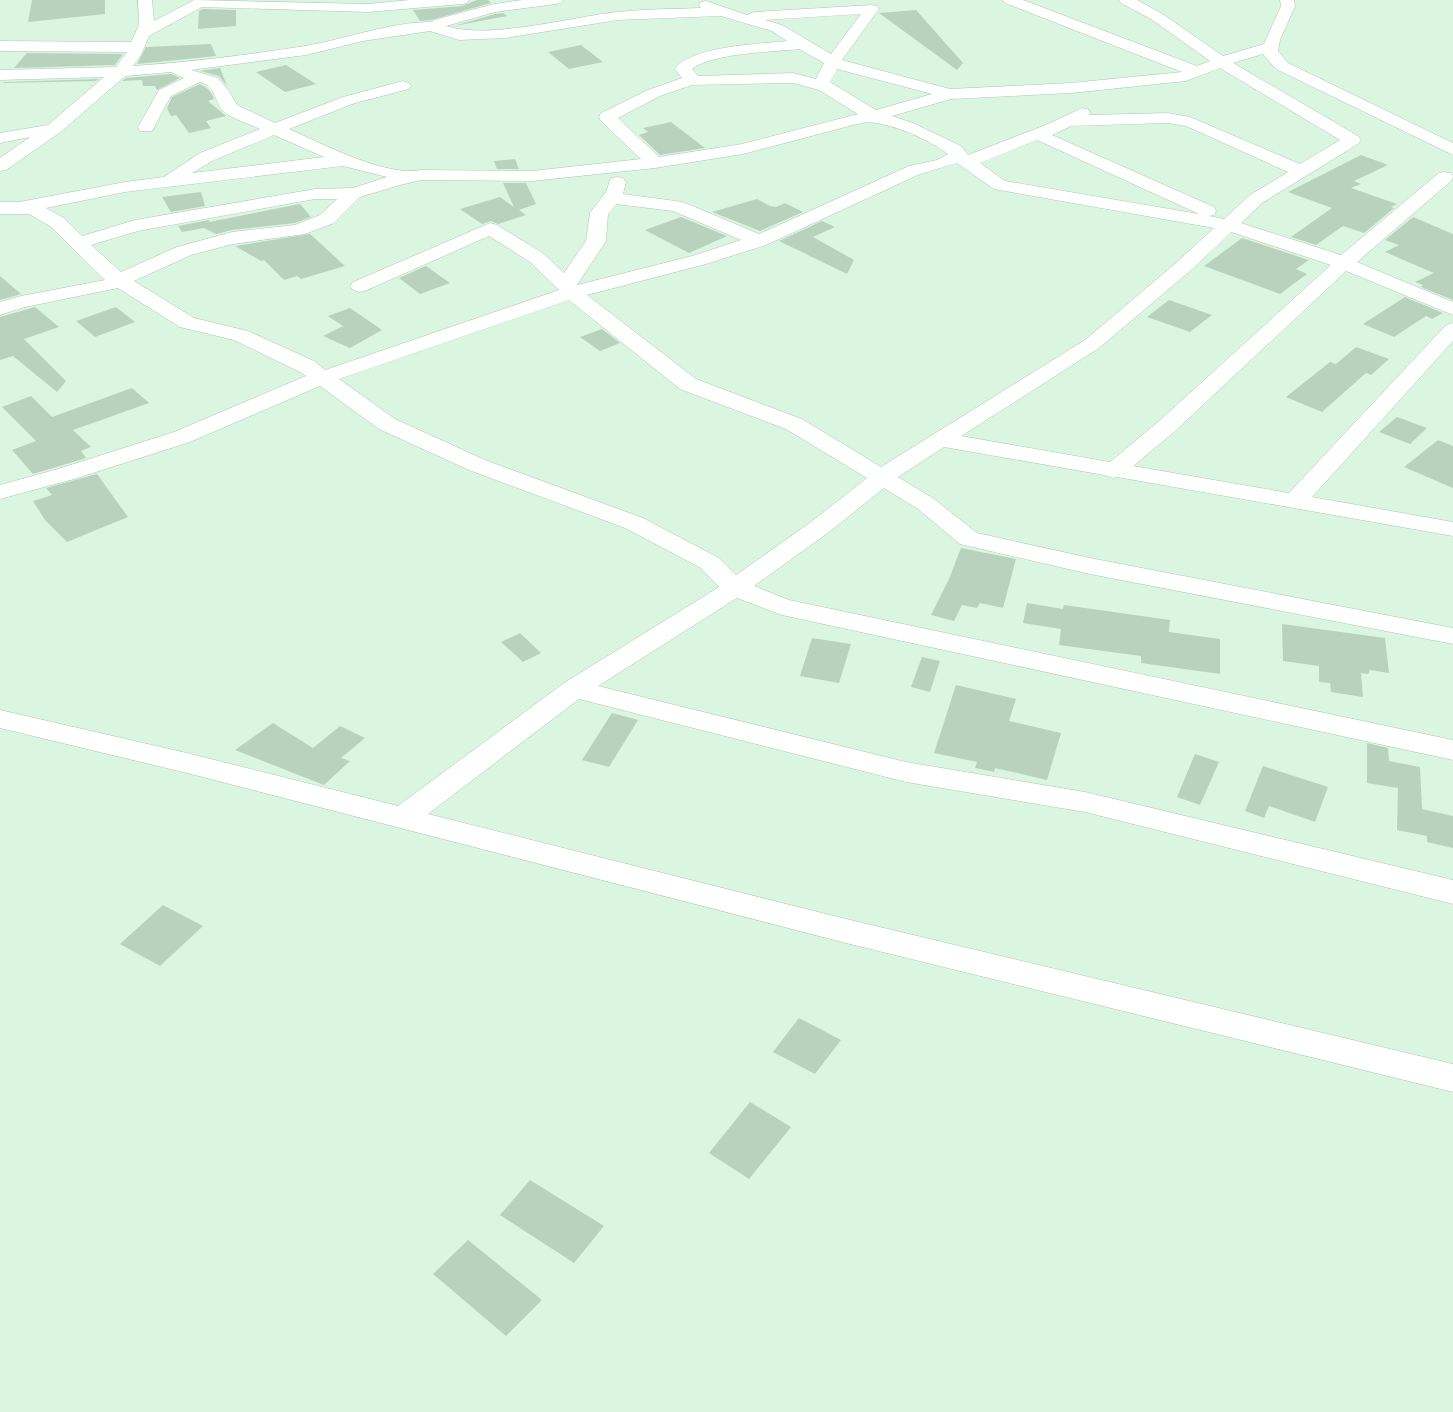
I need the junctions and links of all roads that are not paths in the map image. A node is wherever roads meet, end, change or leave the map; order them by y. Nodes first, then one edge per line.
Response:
1 (145, 0) edge
2 (462, 0) edge
3 (556, 0) edge
4 (699, 0) edge
5 (1010, 0) edge
6 (1126, 0) edge
7 (1287, 0) edge
8 (266, 3) edge
9 (722, 12) junction
10 (741, 18) junction
11 (423, 27) junction
12 (139, 41) junction
13 (802, 44) junction
14 (0, 46) edge
15 (1270, 47) junction
16 (832, 62) junction
17 (168, 68) junction
18 (122, 70) junction
19 (1192, 74) junction
20 (0, 75) edge
21 (1220, 75) junction
22 (198, 77) junction
23 (692, 79) junction
24 (403, 86) dead end
25 (823, 86) junction
26 (950, 94) junction
27 (1127, 99) dead end
28 (1109, 103) dead end
29 (874, 116) junction
30 (1066, 121) junction
31 (56, 127) junction
32 (146, 127) dead end
33 (274, 130) junction
34 (1037, 134) junction
35 (0, 138) edge
36 (1453, 150) edge
37 (961, 158) junction
38 (346, 160) junction
39 (2, 162) edge
40 (655, 163) junction
41 (619, 166) junction
42 (1301, 171) junction
43 (1445, 177) dead end
44 (408, 178) junction
45 (164, 182) junction
46 (354, 193) junction
47 (611, 198) junction
48 (9, 208) edge
49 (1230, 224) junction
50 (759, 241) junction
51 (78, 243) junction
52 (1343, 263) junction
53 (119, 280) junction
54 (360, 286) dead end
55 (570, 289) junction
56 (0, 309) edge
57 (1453, 309) edge
58 (1453, 329) edge
59 (323, 378) junction
60 (940, 440) junction
61 (1113, 471) junction
62 (884, 477) junction
63 (0, 492) edge
64 (1295, 501) junction
65 (1453, 529) edge
66 (735, 588) junction
67 (1453, 636) edge
68 (574, 689) junction
69 (0, 718) edge
70 (1453, 750) edge
71 (402, 818) junction
72 (1453, 892) edge
73 (1453, 1078) edge

1 - 12 street
2 - 8 street
3 - 11 street
4 - 9 street
5 - 19 street
6 - 21 street
7 - 15 street
8 - 12 street
9 - 10 street
9 - 11 street
10 - 13 street
10 - 16 street
11 - 17 street
12 - 14 street
12 - 18 street
13 - 16 street
13 - 23 street
15 - 21 street
15 - 36 street
16 - 25 street
16 - 26 street
17 - 18 street
17 - 22 street
18 - 20 street
18 - 31 street
19 - 21 street
19 - 26 street
19 - 27 street
21 - 42 street
22 - 32 street
22 - 33 street
23 - 25 street
23 - 40 street
24 - 33 street
25 - 29 street
26 - 29 street
28 - 30 street
29 - 37 street
29 - 40 street
30 - 34 street
30 - 42 street
31 - 35 street
31 - 39 street
33 - 38 street
33 - 45 street
34 - 37 street
34 - 49 street
37 - 49 street
37 - 50 street
38 - 44 street
38 - 45 street
40 - 41 street
41 - 44 street
41 - 47 street
42 - 49 street
43 - 52 street
44 - 46 street
45 - 48 street
46 - 51 street
46 - 53 street
47 - 50 street
47 - 55 street
48 - 51 street
49 - 52 street
49 - 60 street
50 - 55 street
51 - 53 street
52 - 57 street
52 - 61 street
53 - 56 street
53 - 59 street
54 - 55 street
55 - 59 street
55 - 62 street
58 - 64 street
59 - 63 street
59 - 66 street
60 - 61 street
60 - 62 street
61 - 64 street
62 - 66 street
62 - 67 street
64 - 65 street
66 - 68 street
66 - 70 street
68 - 71 street
68 - 72 street
69 - 71 street
71 - 73 street

